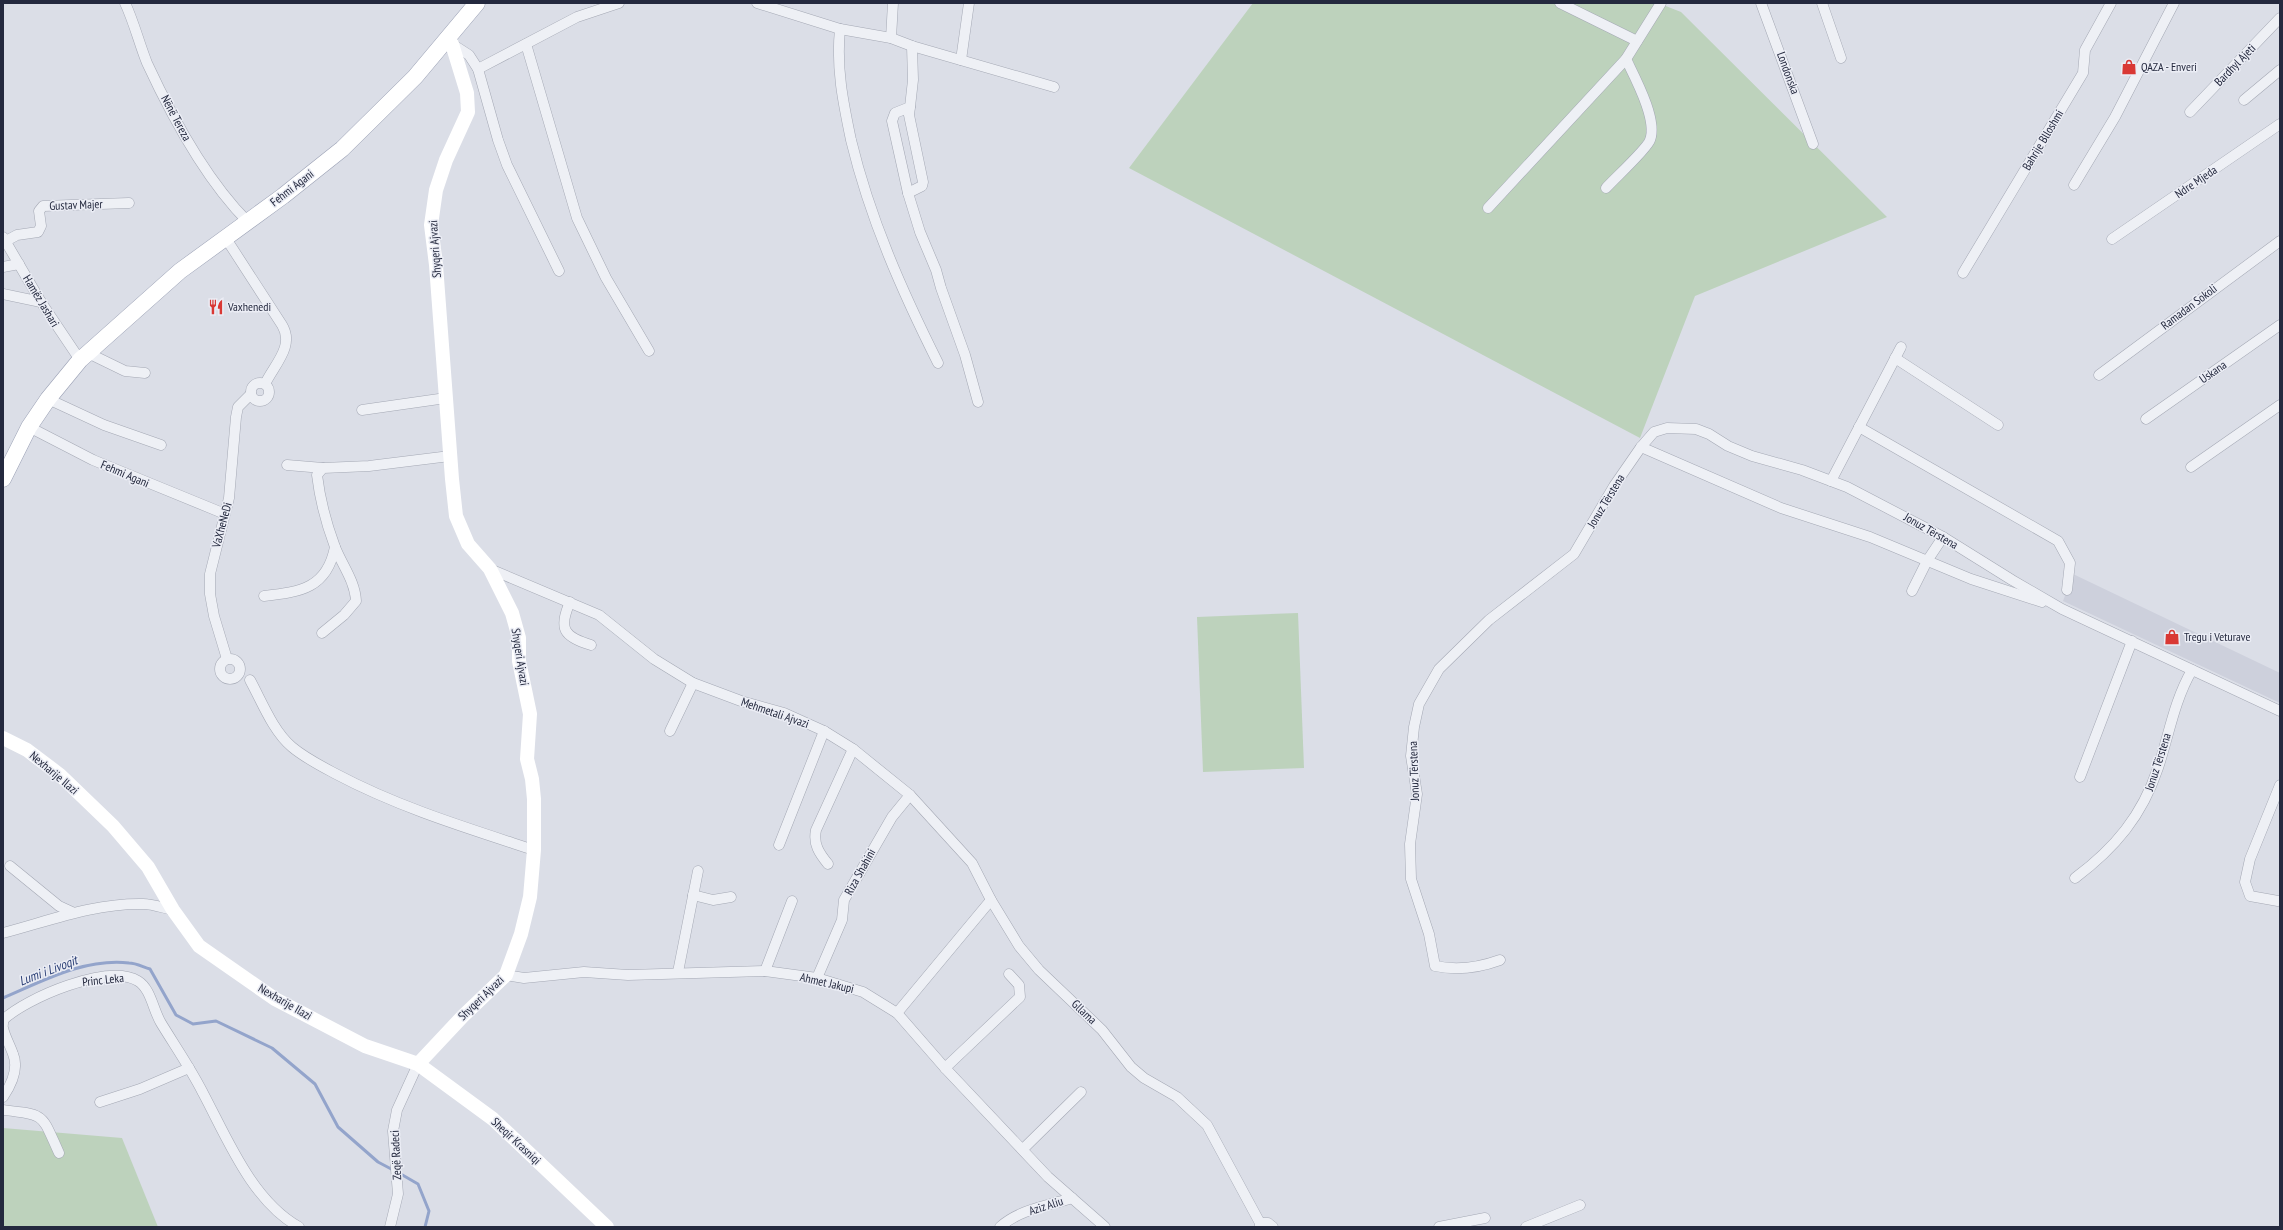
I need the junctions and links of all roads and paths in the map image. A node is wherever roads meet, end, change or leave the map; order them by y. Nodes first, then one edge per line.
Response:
1 (125, 3) edge
2 (477, 3) edge
3 (619, 3) edge
4 (757, 3) edge
5 (892, 3) edge
6 (969, 3) edge
7 (1560, 3) edge
8 (1661, 3) edge
9 (1761, 3) edge
10 (1822, 3) edge
11 (2111, 3) edge
12 (2174, 3) edge
13 (2280, 18) edge
14 (840, 30) junction
15 (891, 38) junction
16 (450, 41) junction
17 (1637, 41) junction
18 (526, 44) junction
19 (912, 46) junction
20 (1841, 58) dead end
21 (1626, 59) junction
22 (962, 60) junction
23 (478, 69) junction
24 (2280, 70) edge
25 (1054, 87) dead end
26 (2244, 100) dead end
27 (910, 107) junction
28 (2190, 112) dead end
29 (2280, 124) edge
30 (1813, 144) dead end
31 (2074, 185) dead end
32 (1606, 188) dead end
33 (908, 193) junction
34 (129, 203) dead end
35 (1488, 208) dead end
36 (248, 222) junction
37 (225, 237) junction
38 (4, 239) edge
39 (2112, 239) dead end
40 (2280, 241) edge
41 (19, 264) junction
42 (3, 267) edge
43 (558, 271) dead end
44 (1963, 273) dead end
45 (3, 294) edge
46 (40, 302) junction
47 (2280, 325) edge
48 (1901, 347) dead end
49 (649, 351) dead end
50 (84, 357) junction
51 (1895, 358) junction
52 (938, 363) dead end
53 (145, 373) dead end
54 (2099, 375) dead end
55 (265, 384) junction
56 (251, 394) junction
57 (446, 398) junction
58 (48, 399) junction
59 (978, 402) dead end
60 (2280, 405) edge
61 (362, 410) dead end
62 (2146, 419) dead end
63 (1998, 425) dead end
64 (29, 427) junction
65 (1859, 427) junction
66 (161, 445) dead end
67 (1641, 447) junction
68 (450, 456) junction
69 (7, 458) edge
70 (287, 465) dead end
71 (2192, 467) dead end
72 (324, 468) junction
73 (3, 479) edge
74 (1831, 481) junction
75 (225, 514) junction
76 (1943, 537) junction
77 (335, 547) junction
78 (1928, 561) junction
79 (490, 569) junction
80 (2067, 590) dead end
81 (1912, 591) dead end
82 (264, 596) dead end
83 (570, 602) junction
84 (2062, 609) junction
85 (322, 633) dead end
86 (2132, 641) junction
87 (591, 645) dead end
88 (227, 659) dead end
89 (2192, 670) junction
90 (250, 680) dead end
91 (693, 683) junction
92 (2280, 712) edge
93 (670, 731) dead end
94 (824, 731) junction
95 (3, 738) edge
96 (853, 750) junction
97 (2080, 777) dead end
98 (2280, 785) edge
99 (910, 795) junction
100 (779, 845) dead end
101 (534, 850) junction
102 (828, 864) dead end
103 (10, 866) dead end
104 (698, 871) dead end
105 (2075, 878) dead end
106 (693, 895) junction
107 (731, 897) dead end
108 (991, 900) junction
109 (792, 901) dead end
110 (2278, 902) dead end
111 (173, 910) junction
112 (72, 912) junction
113 (3, 933) edge
114 (1500, 960) dead end
115 (765, 971) junction
116 (678, 972) junction
117 (1009, 974) dead end
118 (506, 975) junction
119 (817, 978) junction
120 (898, 1013) junction
121 (3, 1024) edge
122 (3, 1028) edge
123 (418, 1064) junction
124 (189, 1068) junction
125 (945, 1068) junction
126 (1081, 1092) dead end
127 (3, 1096) edge
128 (100, 1102) dead end
129 (3, 1110) edge
130 (1023, 1149) junction
131 (59, 1153) dead end
132 (1072, 1198) junction
133 (1580, 1205) dead end
134 (1485, 1218) dead end
135 (1260, 1225) edge
136 (299, 1227) edge
137 (390, 1227) edge
138 (607, 1227) edge
139 (1000, 1227) edge
140 (1105, 1227) edge
141 (1273, 1227) edge
142 (1440, 1227) edge
143 (1526, 1227) edge

1 - 36 street, Nënë Tereza
2 - 16 main road, Fehmi Agani
3 - 18 street
4 - 14 street
5 - 15 street
6 - 22 street
7 - 17 street
8 - 17 street
9 - 30 street, Londonska
10 - 20 street
11 - 44 street, Bahrije Blloshmi
12 - 31 street
13 - 28 street, Bardhyl Ajeti
14 - 15 street
14 - 52 street
15 - 19 street
16 - 23 street
16 - 36 main road, Fehmi Agani
16 - 57 street, Shyqeri Ajvazi
17 - 21 street
18 - 23 street
18 - 49 street
19 - 22 street
19 - 27 street
21 - 32 street
21 - 35 street
22 - 25 street
23 - 43 street
24 - 26 street
27 - 33 street
27 - 33 street
29 - 39 street, Ndre Mjeda
33 - 59 street
34 - 38 street, Gustav Majer
36 - 37 main road, Fehmi Agani
37 - 50 main road, Fehmi Agani
37 - 55 street, VaXheNeDi
38 - 41 street, Hamëz Jashari
40 - 54 street, Ramadan Sokoli
41 - 42 street
41 - 46 street, Hamëz Jashari
45 - 46 street
46 - 50 street, Hamëz Jashari
47 - 62 street, Uskana
48 - 51 street
50 - 53 street
50 - 58 main road, Fehmi Agani
51 - 63 street
51 - 65 street
55 - 56 street, VaXheNeDi
55 - 56 street, VaXheNeDi
56 - 75 street, VaXheNeDi
57 - 61 street
57 - 68 street, Shyqeri Ajvazi
58 - 64 main road, Fehmi Agani
58 - 66 street
60 - 71 street
64 - 69 main road, Fehmi Agani
64 - 75 street, Fehmi Agani
65 - 74 street
65 - 80 street
67 - 74 street, Jonuz Tërstena
67 - 78 street
67 - 114 street, Jonuz Tërstena
68 - 72 street
68 - 79 street, Shyqeri Ajvazi
69 - 73 main road, Fehmi Agani
70 - 72 street
72 - 77 street
74 - 76 street, Jonuz Tërstena
75 - 88 street, VaXheNeDi
76 - 78 street
76 - 84 street, Jonuz Tërstena
77 - 82 street
77 - 85 street
78 - 81 street
78 - 84 street
79 - 83 street, Mehmetali Ajvazi
79 - 101 street, Shyqeri Ajvazi
83 - 87 street
83 - 91 street, Mehmetali Ajvazi
84 - 86 street, Jonuz Tërstena
86 - 89 street, Jonuz Tërstena
86 - 97 street
89 - 92 street, Jonuz Tërstena
89 - 105 street, Jonuz Tërstena
90 - 101 street
91 - 93 street
91 - 94 street, Mehmetali Ajvazi
94 - 96 street, Mehmetali Ajvazi
94 - 100 street
95 - 111 street, Nexharije Ilazi
96 - 99 street, Mehmetali Ajvazi
96 - 102 street
98 - 110 street
99 - 108 street, Gllama
99 - 119 street, Riza Shahini
101 - 118 street, Shyqeri Ajvazi
103 - 112 street
104 - 106 street
106 - 107 street
106 - 116 street
108 - 120 street
108 - 135 street, Gllama
109 - 115 street
111 - 112 street
111 - 123 street, Nexharije Ilazi
112 - 113 street
115 - 116 street, Ahmet Jakupi
115 - 119 street, Ahmet Jakupi
116 - 118 street, Ahmet Jakupi
117 - 125 street
118 - 123 street, Shyqeri Ajvazi
119 - 120 street, Ahmet Jakupi
120 - 125 street, Ahmet Jakupi
121 - 124 street, Princ Leka
122 - 127 street
123 - 137 street, Zeqë Radeci
123 - 138 street, Sheqir Krasniqi
124 - 128 street
124 - 136 street, Princ Leka
125 - 130 street, Ahmet Jakupi
126 - 130 street
129 - 131 street
130 - 132 street, Ahmet Jakupi
132 - 139 street, Aziz Aliu
132 - 140 street, Ahmet Jakupi
133 - 143 street
134 - 142 street
135 - 141 street, Gllama

